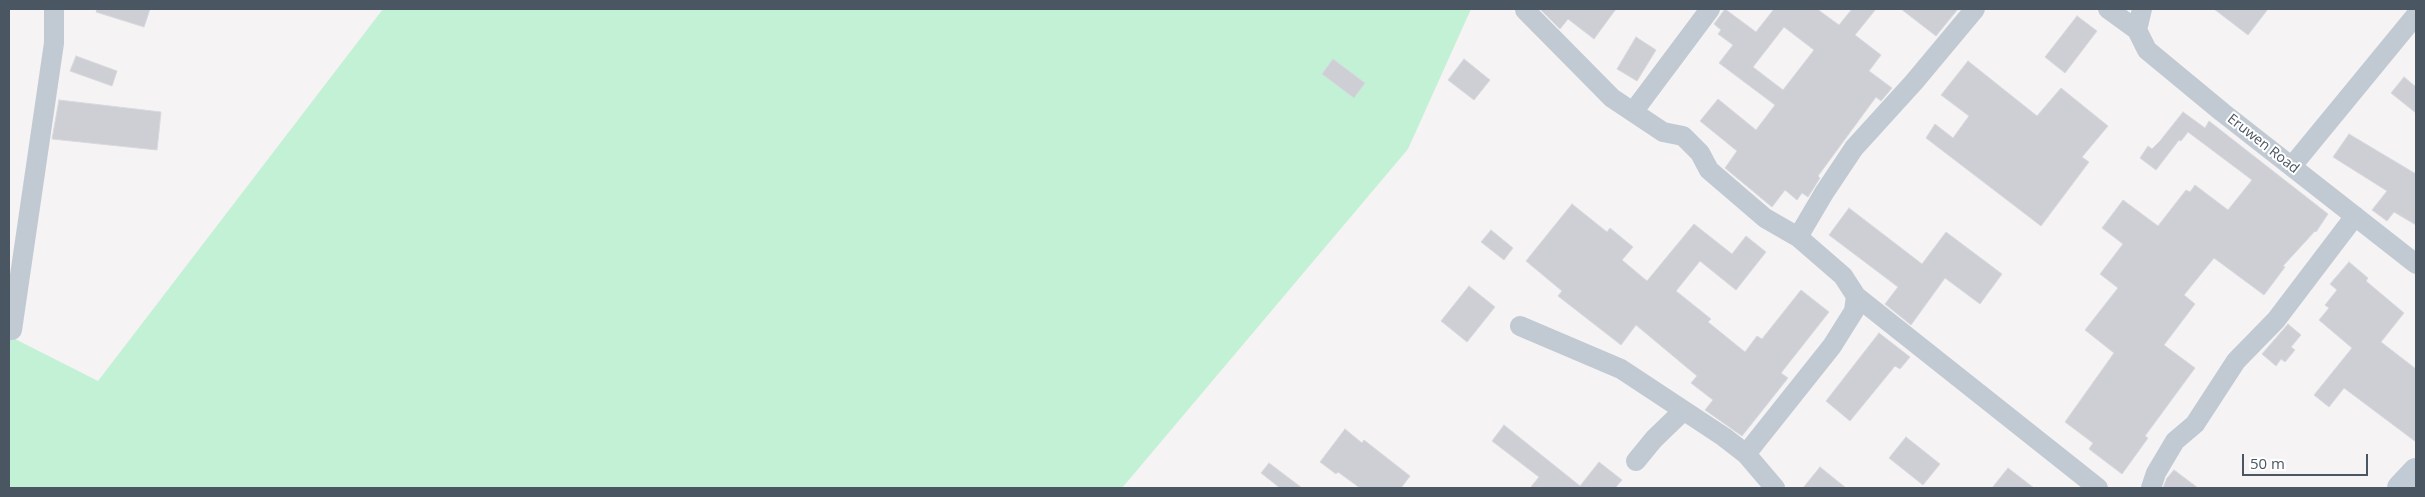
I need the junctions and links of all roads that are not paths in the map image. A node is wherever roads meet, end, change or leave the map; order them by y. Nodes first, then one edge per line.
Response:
1 (54, 9) edge
2 (1710, 9) edge
3 (1975, 9) edge
4 (2108, 9) edge
5 (2142, 9) edge
6 (1525, 10) dead end
7 (2416, 16) edge
8 (2136, 30) junction
9 (1633, 112) junction
10 (2292, 166) junction
11 (2355, 216) junction
12 (1798, 237) junction
13 (2416, 264) edge
14 (1856, 296) junction
15 (1520, 326) dead end
16 (12, 330) dead end
17 (1683, 411) junction
18 (1746, 454) junction
19 (1636, 461) dead end
20 (2416, 472) edge
21 (1776, 488) edge
22 (2098, 488) edge
23 (2151, 488) edge
24 (2401, 488) edge

1 - 16 street
2 - 9 street
3 - 12 street
4 - 8 street
5 - 8 street
6 - 9 street
7 - 10 street
8 - 10 street, Eruwen Road
9 - 12 street
10 - 11 street, Eruwen Road
11 - 13 street, Eruwen Road
11 - 23 street
12 - 14 street
14 - 18 street
14 - 22 street
15 - 17 street
17 - 18 street
17 - 19 street
18 - 21 street
20 - 24 street

